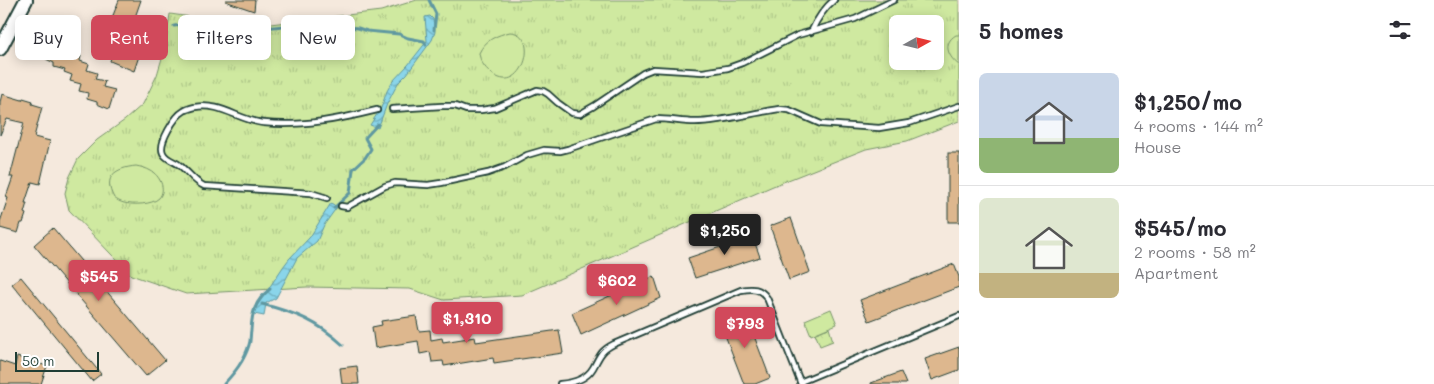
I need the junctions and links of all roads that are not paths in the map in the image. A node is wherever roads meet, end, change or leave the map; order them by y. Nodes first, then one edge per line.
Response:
1 (26, 0) edge
2 (834, 0) edge
3 (894, 0) edge
4 (811, 32) junction
5 (0, 49) edge
6 (959, 106) edge
7 (392, 109) dead end
8 (377, 110) dead end
9 (327, 198) dead end
10 (341, 206) dead end
11 (959, 316) edge
12 (801, 383) edge
13 (560, 384) edge

1 - 5 main road
2 - 4 lane
3 - 4 lane
4 - 7 lane
6 - 10 lane
8 - 9 lane
11 - 12 lane
12 - 13 lane

